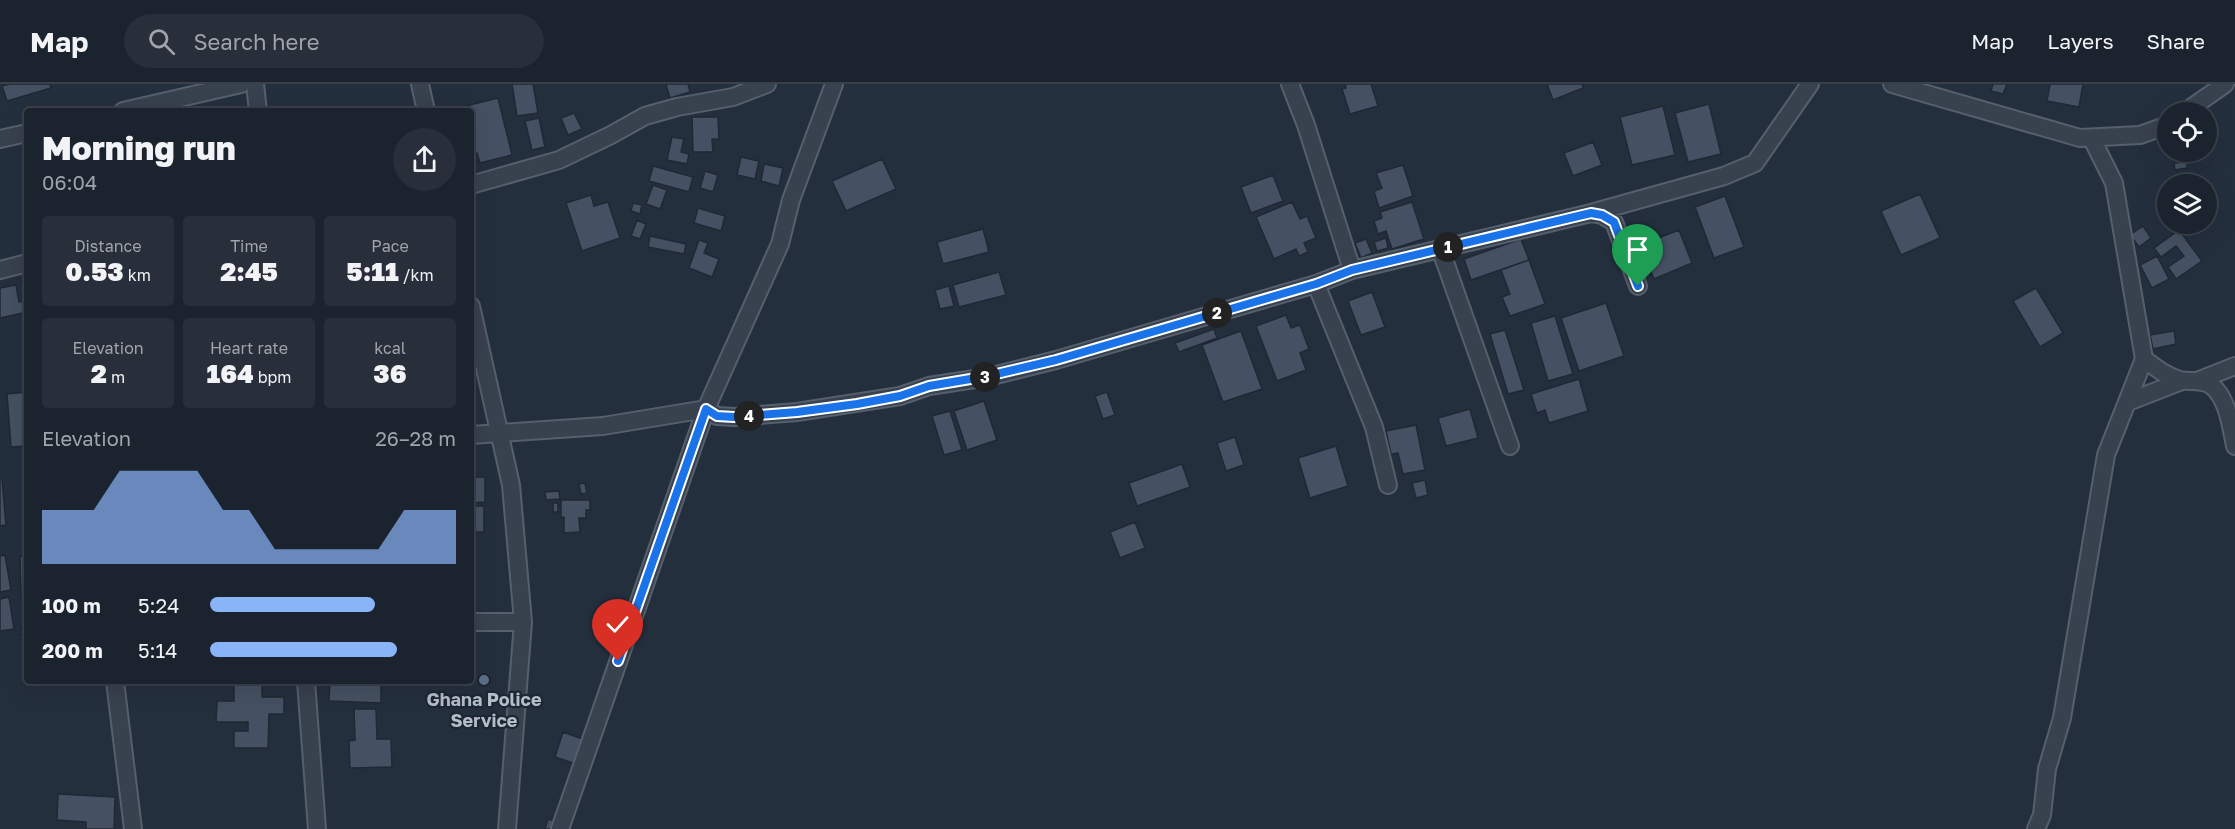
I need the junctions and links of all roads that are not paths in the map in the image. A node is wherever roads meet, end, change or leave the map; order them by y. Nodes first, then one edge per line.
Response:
1 (241, 84) edge
2 (255, 84) edge
3 (420, 84) edge
4 (767, 84) edge
5 (834, 84) edge
6 (1290, 84) edge
7 (1810, 84) edge
8 (1892, 84) edge
9 (2225, 84) edge
10 (2199, 102) edge
11 (136, 108) edge
12 (258, 108) edge
13 (425, 108) edge
14 (2157, 129) edge
15 (24, 134) edge
16 (0, 139) edge
17 (2092, 139) junction
18 (474, 184) edge
19 (1591, 213) junction
20 (1440, 248) junction
21 (24, 264) edge
22 (0, 270) edge
23 (1352, 270) junction
24 (1316, 284) junction
25 (1638, 286) dead end
26 (474, 319) edge
27 (2144, 359) junction
28 (2235, 366) edge
29 (2190, 381) junction
30 (2128, 402) junction
31 (706, 409) junction
32 (501, 434) junction
33 (474, 435) edge
34 (1510, 446) dead end
35 (2235, 446) edge
36 (1388, 485) dead end
37 (474, 622) edge
38 (523, 622) junction
39 (115, 684) edge
40 (306, 684) edge
41 (133, 829) edge
42 (317, 829) edge
43 (507, 829) edge
44 (560, 829) edge
45 (2036, 829) edge

1 - 11 street
2 - 12 street
3 - 13 street
4 - 18 street
5 - 31 street
6 - 23 street
7 - 19 street
8 - 17 street
9 - 10 street
14 - 17 street
15 - 16 street
17 - 27 street
19 - 20 street
19 - 25 street
20 - 23 street
20 - 34 street
21 - 22 street
23 - 24 street
24 - 31 street
24 - 36 street
26 - 32 street
27 - 29 street
27 - 30 street
28 - 29 street
29 - 30 street
29 - 35 street
30 - 45 street
31 - 32 street
31 - 44 street
32 - 33 street
32 - 38 street
37 - 38 street
38 - 43 street
39 - 41 street
40 - 42 street

